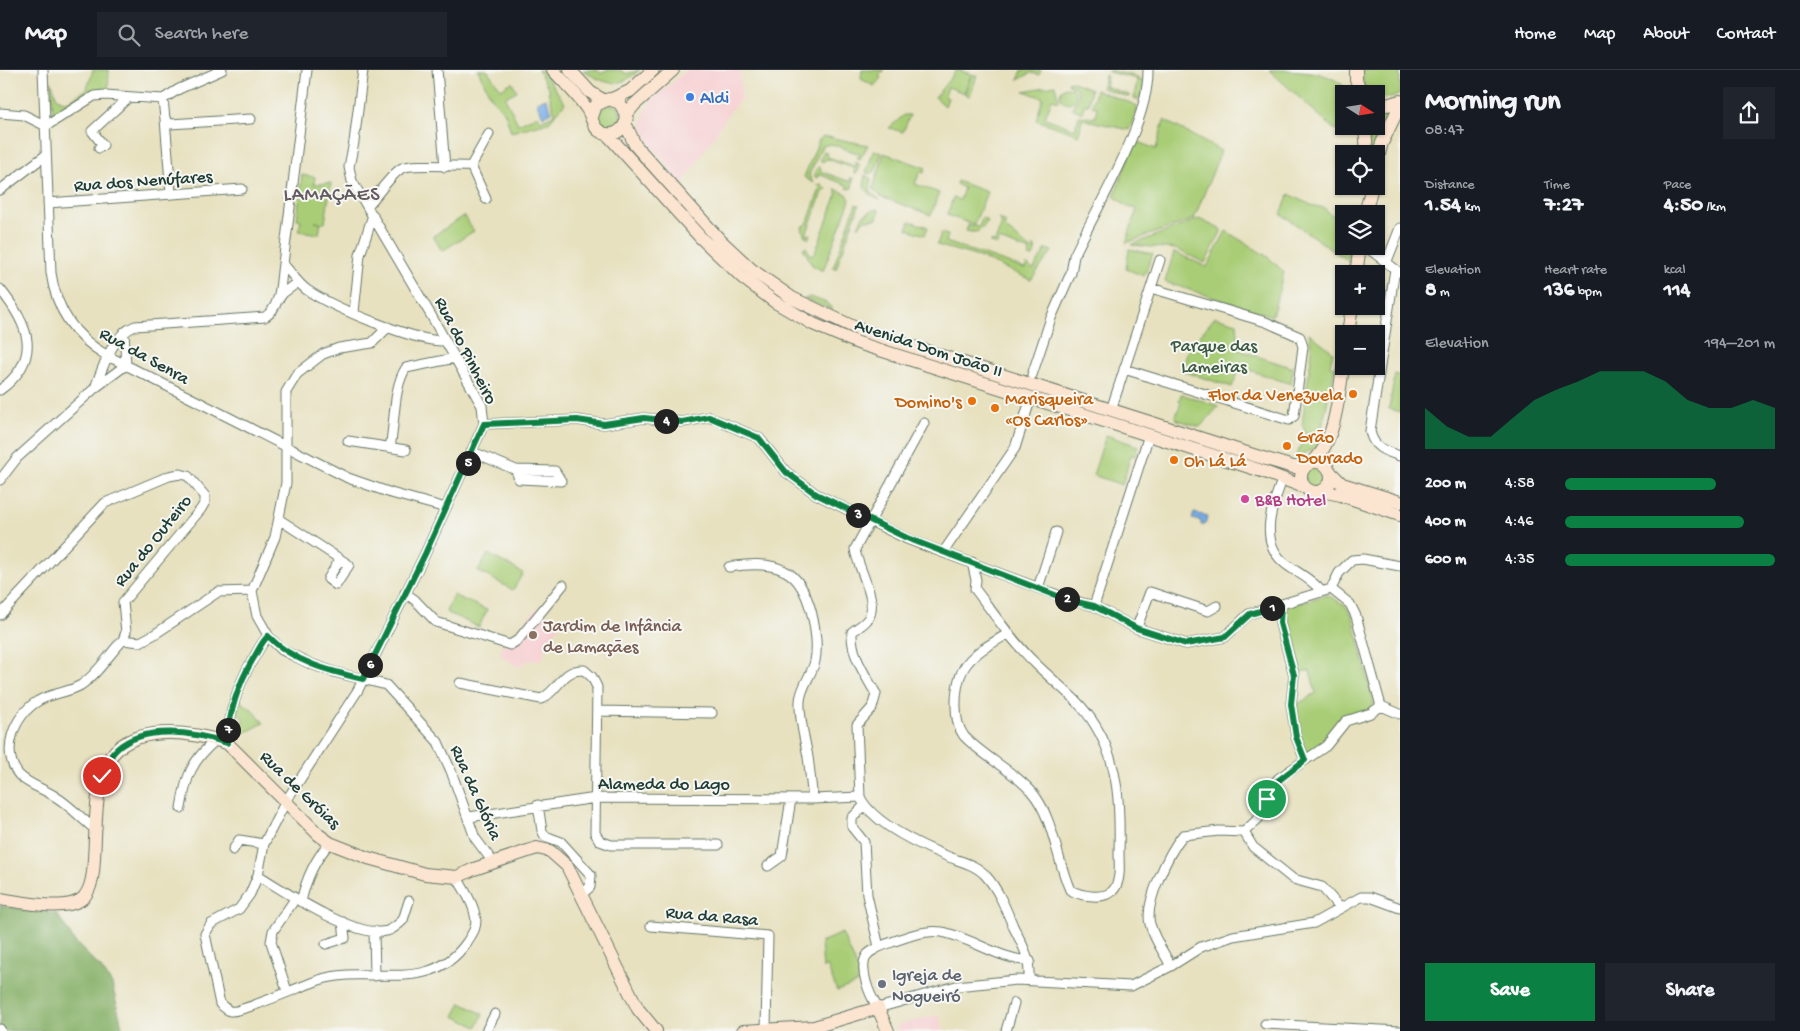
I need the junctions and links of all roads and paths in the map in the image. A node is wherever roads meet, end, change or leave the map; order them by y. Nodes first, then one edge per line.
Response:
1 (43, 70) edge
2 (222, 70) edge
3 (307, 70) edge
4 (363, 70) edge
5 (437, 70) edge
6 (553, 70) edge
7 (570, 70) edge
8 (653, 70) edge
9 (673, 70) edge
10 (1148, 70) edge
11 (129, 97) junction
12 (164, 99) junction
13 (608, 100) junction
14 (1400, 101) edge
15 (1385, 105) edge
16 (1400, 105) edge
17 (0, 113) edge
18 (592, 117) junction
19 (165, 119) junction
20 (251, 119) dead end
21 (626, 119) junction
22 (46, 126) junction
23 (489, 134) dead end
24 (608, 134) junction
25 (1381, 145) edge
26 (99, 148) dead end
27 (46, 155) junction
28 (471, 166) junction
29 (445, 167) junction
30 (242, 189) dead end
31 (0, 190) edge
32 (171, 194) junction
33 (486, 199) dead end
34 (48, 204) junction
35 (368, 205) junction
36 (373, 215) junction
37 (1400, 228) edge
38 (1378, 255) edge
39 (1160, 260) dead end
40 (1387, 261) junction
41 (283, 264) junction
42 (1398, 271) edge
43 (298, 282) junction
44 (1151, 288) junction
45 (2, 295) edge
46 (278, 300) junction
47 (354, 312) junction
48 (388, 327) junction
49 (124, 332) junction
50 (445, 341) junction
51 (106, 355) junction
52 (455, 358) junction
53 (126, 365) junction
54 (1124, 369) junction
55 (1032, 375) dead end
56 (1342, 375) edge
57 (94, 388) junction
58 (0, 390) edge
59 (1028, 404) dead end
60 (1110, 410) junction
61 (924, 423) dead end
62 (484, 424) junction
63 (1149, 435) junction
64 (348, 441) dead end
65 (390, 447) junction
66 (287, 448) junction
67 (1324, 448) junction
68 (406, 450) dead end
69 (473, 452) junction
70 (1400, 456) edge
71 (1308, 465) junction
72 (1328, 469) junction
73 (516, 470) dead end
74 (1283, 478) junction
75 (0, 480) edge
76 (1304, 486) junction
77 (1321, 491) junction
78 (1400, 502) edge
79 (446, 508) junction
80 (1400, 515) edge
81 (280, 520) junction
82 (869, 521) junction
83 (1056, 532) dead end
84 (944, 551) junction
85 (340, 559) dead end
86 (972, 562) junction
87 (1400, 566) edge
88 (729, 567) dead end
89 (990, 569) junction
90 (976, 580) junction
91 (562, 585) dead end
92 (1038, 588) junction
93 (1326, 590) junction
94 (252, 591) junction
95 (405, 594) junction
96 (1281, 605) junction
97 (1094, 606) junction
98 (1217, 606) dead end
99 (0, 615) edge
100 (1137, 627) junction
101 (1009, 633) junction
102 (268, 636) junction
103 (123, 640) junction
104 (363, 679) junction
105 (460, 683) dead end
106 (1380, 706) junction
107 (597, 711) junction
108 (712, 713) dead end
109 (1400, 714) edge
110 (222, 742) junction
111 (1305, 760) junction
112 (860, 797) junction
113 (596, 798) junction
114 (791, 799) junction
115 (812, 799) junction
116 (286, 801) junction
117 (538, 805) junction
118 (864, 806) junction
119 (181, 808) dead end
120 (469, 817) junction
121 (97, 828) junction
122 (1244, 832) junction
123 (330, 843) junction
124 (264, 844) junction
125 (718, 845) dead end
126 (233, 850) dead end
127 (493, 862) junction
128 (768, 866) dead end
129 (258, 875) junction
130 (457, 877) junction
131 (582, 894) junction
132 (0, 899) edge
133 (298, 900) junction
134 (409, 901) dead end
135 (1340, 908) junction
136 (1400, 908) edge
137 (344, 922) junction
138 (651, 926) dead end
139 (374, 931) junction
140 (326, 944) dead end
141 (879, 947) junction
142 (1030, 961) junction
143 (1171, 966) junction
144 (375, 976) junction
145 (1029, 979) junction
146 (287, 991) junction
147 (1014, 1003) dead end
148 (878, 1008) junction
149 (494, 1014) dead end
150 (1265, 1024) dead end
151 (766, 1029) junction
152 (1343, 1030) edge
153 (486, 1031) edge
154 (656, 1031) edge
155 (742, 1031) edge
156 (888, 1031) edge
157 (1006, 1031) edge
158 (1400, 1031) edge

1 - 22 street, Rua da Senra
2 - 12 street
3 - 41 street
4 - 35 street, Rua do Pinheiro
5 - 29 street
6 - 18 main road, Avenida Dom João II
7 - 13 main road, Avenida Dom João II
8 - 13 main road
9 - 21 main road
10 - 55 street
11 - 12 street
11 - 22 street
11 - 26 street
12 - 19 street
13 - 18 main road
13 - 21 main road, Avenida Dom João II
14 - 15 main road
16 - 25 main road
17 - 22 street
18 - 24 main road, Avenida Dom João II
19 - 20 street
19 - 32 street
21 - 24 main road
21 - 60 main road, Avenida Dom João II
22 - 27 street, Rua da Senra
23 - 28 street
24 - 63 main road, Avenida Dom João II
27 - 31 street
27 - 34 street, Rua da Senra
28 - 29 street
28 - 33 street
29 - 35 street
30 - 32 street, Rua dos Nenúfares
32 - 34 street, Rua dos Nenúfares
34 - 51 street, Rua da Senra
35 - 36 street, Rua do Pinheiro
36 - 47 street
36 - 50 street, Rua do Pinheiro
37 - 40 street
38 - 40 street
39 - 44 street
40 - 42 street
41 - 43 street
41 - 46 street
42 - 70 street
43 - 46 street
43 - 47 street
44 - 54 street
44 - 54 street
45 - 58 street
46 - 49 street
47 - 48 street
48 - 50 street
48 - 66 street
49 - 51 street
49 - 53 street
50 - 52 street, Rua do Pinheiro
51 - 53 street, Rua da Senra
51 - 57 street
52 - 62 street, Rua do Pinheiro
52 - 65 street
53 - 57 street
53 - 66 street, Rua da Senra
54 - 60 street
56 - 67 main road
57 - 75 street
59 - 84 street
60 - 71 main road, Avenida Dom João II
61 - 82 street
62 - 69 street, Rua do Pinheiro
62 - 82 street
63 - 74 main road, Avenida Dom João II
63 - 97 street
64 - 65 street
65 - 68 street
66 - 79 street, Rua da Senra
66 - 81 street
67 - 71 main road
67 - 72 main road
69 - 73 street
69 - 79 street, Rua do Pinheiro
71 - 72 main road, Avenida Dom João II
71 - 76 main road
72 - 77 main road
72 - 78 main road, Avenida Dom João II
74 - 76 main road, Avenida Dom João II
74 - 93 street
76 - 77 main road, Avenida Dom João II
77 - 80 main road, Avenida Dom João II
79 - 95 street, Rua do Pinheiro
81 - 85 street
81 - 94 street
82 - 84 street
82 - 112 street
83 - 92 street
84 - 86 street
86 - 89 street
86 - 90 street
87 - 93 street
88 - 115 street
89 - 90 street
89 - 92 street
90 - 101 street
91 - 95 street
92 - 97 street
93 - 96 street
93 - 106 street
94 - 102 street
94 - 103 street
95 - 104 street, Rua do Pinheiro
96 - 100 street
96 - 111 street
97 - 100 street
98 - 100 street
99 - 103 street, Rua do Outeiro
101 - 101 street
102 - 104 street, Rua da Glória
102 - 110 street
103 - 121 street
104 - 116 street, Rua do Pinheiro
104 - 120 street, Rua da Glória
105 - 107 street
106 - 109 street
106 - 111 street
107 - 108 street
107 - 113 street
110 - 116 main road, Rua de Gróias
110 - 119 street
110 - 121 main road
111 - 122 street
112 - 115 street, Alameda do Lago
112 - 118 street
113 - 114 street, Alameda do Lago
113 - 117 street, Alameda do Lago
113 - 125 street
114 - 115 street, Alameda do Lago
114 - 128 street
116 - 123 main road, Rua de Gróias
116 - 124 street, Rua do Pinheiro
117 - 120 street, Alameda do Lago
117 - 131 street
118 - 141 street
118 - 142 street
120 - 127 street, Rua da Glória
121 - 132 main road
122 - 135 street
122 - 143 street
123 - 130 main road, Rua de Gróias
123 - 133 street
124 - 126 street
124 - 129 street, Rua do Pinheiro
127 - 130 main road, Rua de Gróias
127 - 131 main road, Rua de Gróias
129 - 133 street
129 - 146 street, Rua do Pinheiro
130 - 144 street
131 - 154 main road, Rua de Gróias
133 - 137 street
133 - 146 street
134 - 139 street
135 - 136 street
135 - 143 street
137 - 139 street
137 - 140 street
138 - 151 street, Rua da Rasa
139 - 144 street
141 - 142 street
141 - 148 street
142 - 145 street
143 - 145 street
144 - 146 street
145 - 148 street
147 - 157 street
148 - 151 main road
148 - 156 main road
149 - 153 street
150 - 152 street
151 - 155 main road
152 - 158 street

